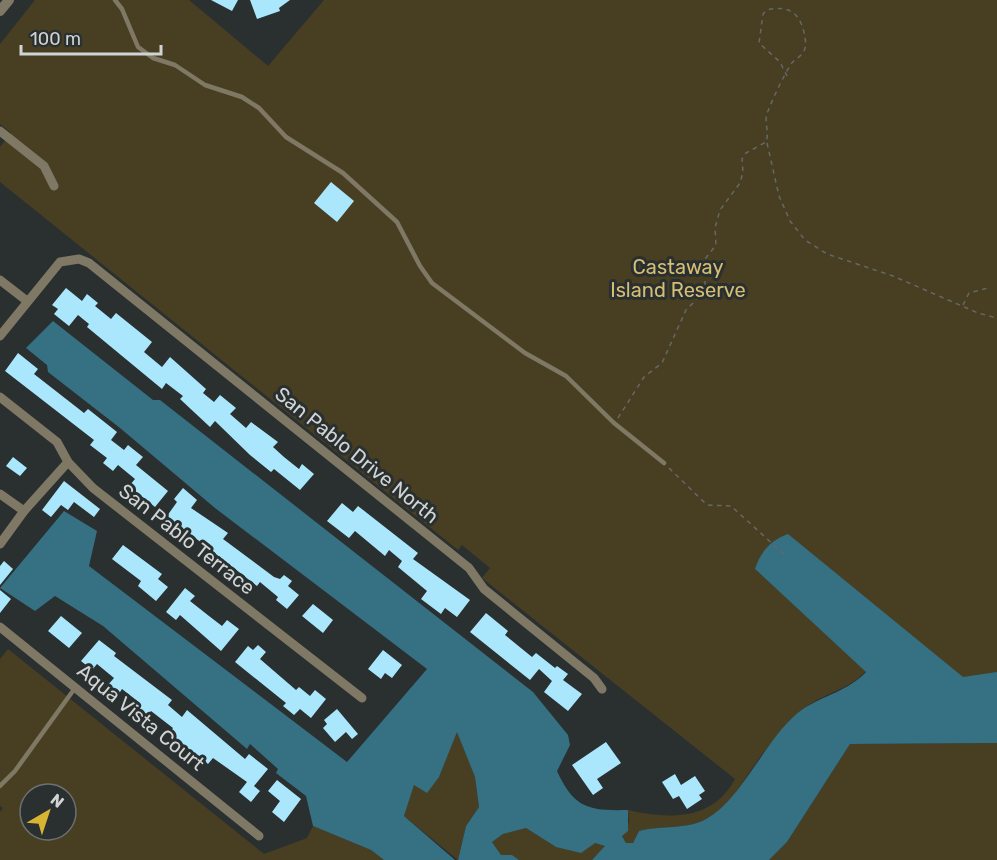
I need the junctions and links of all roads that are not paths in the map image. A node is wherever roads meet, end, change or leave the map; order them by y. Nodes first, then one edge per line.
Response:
1 (9, 0) edge
2 (115, 0) edge
3 (0, 11) edge
4 (0, 131) edge
5 (54, 186) dead end
6 (0, 280) edge
7 (27, 301) junction
8 (2, 331) edge
9 (0, 397) edge
10 (68, 462) junction
11 (664, 463) road end
12 (0, 494) edge
13 (24, 511) junction
14 (0, 544) edge
15 (0, 627) edge
16 (75, 687) junction
17 (602, 689) dead end
18 (362, 698) dead end
19 (0, 786) edge
20 (259, 836) dead end

1 - 3 street
2 - 11 lane
4 - 5 street
6 - 7 street
7 - 8 street
7 - 17 street, San Pablo Drive North
9 - 10 street, San Pablo Terrace
10 - 13 street
10 - 18 street, San Pablo Terrace
12 - 13 street
13 - 14 street
15 - 16 street, Aqua Vista Court
16 - 19 lane
16 - 20 street, Aqua Vista Court

